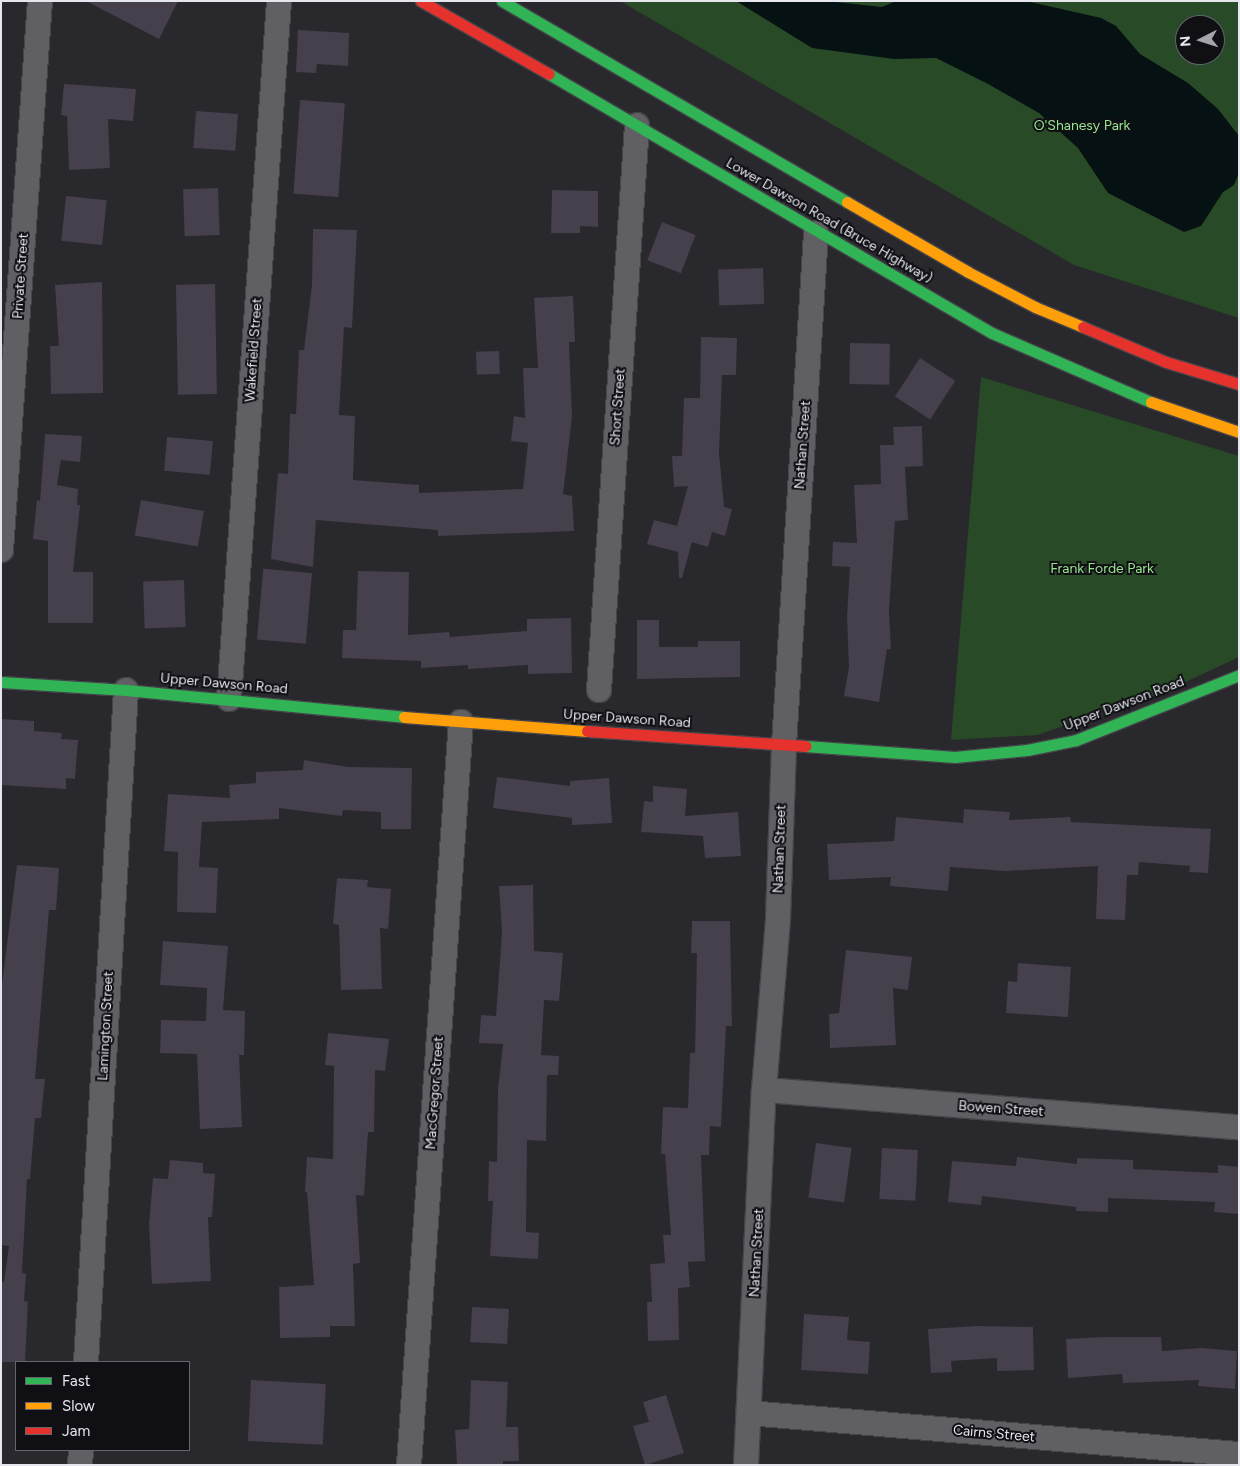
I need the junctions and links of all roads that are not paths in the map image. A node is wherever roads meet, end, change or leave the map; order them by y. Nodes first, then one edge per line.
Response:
1 (40, 1) edge
2 (279, 1) edge
3 (421, 1) edge
4 (502, 1) edge
5 (637, 125) junction
6 (816, 233) junction
7 (1166, 362) junction
8 (1239, 370) edge
9 (1239, 384) edge
10 (1239, 432) edge
11 (1, 550) edge
12 (1239, 675) edge
13 (1, 682) edge
14 (126, 690) junction
15 (599, 690) dead end
16 (229, 699) junction
17 (461, 722) junction
18 (784, 745) junction
19 (764, 1090) junction
20 (1239, 1127) edge
21 (86, 1361) edge
22 (750, 1413) junction
23 (81, 1451) edge
24 (1239, 1454) edge
25 (80, 1465) edge
26 (409, 1465) edge
27 (746, 1465) edge

1 - 11 street, Private Street
2 - 16 street, Wakefield Street
3 - 5 main road, Lower Dawson Road (Bruce Highway)
4 - 7 main road, Lower Dawson Road (Bruce Highway)
5 - 6 main road, Lower Dawson Road (Bruce Highway)
5 - 15 street, Short Street
6 - 10 main road, Lower Dawson Road (Bruce Highway)
6 - 18 street, Nathan Street
7 - 8 main road
7 - 9 main road, Lower Dawson Road (Bruce Highway)
12 - 18 main road, Upper Dawson Road
13 - 14 main road, Upper Dawson Road
14 - 16 main road, Upper Dawson Road
14 - 21 street, Lamington Street
16 - 17 main road, Upper Dawson Road
17 - 18 main road, Upper Dawson Road
17 - 26 street, MacGregor Street
18 - 19 street, Nathan Street
19 - 20 street, Bowen Street
19 - 22 street, Nathan Street
22 - 24 street, Cairns Street
22 - 27 street, Nathan Street
23 - 25 street

